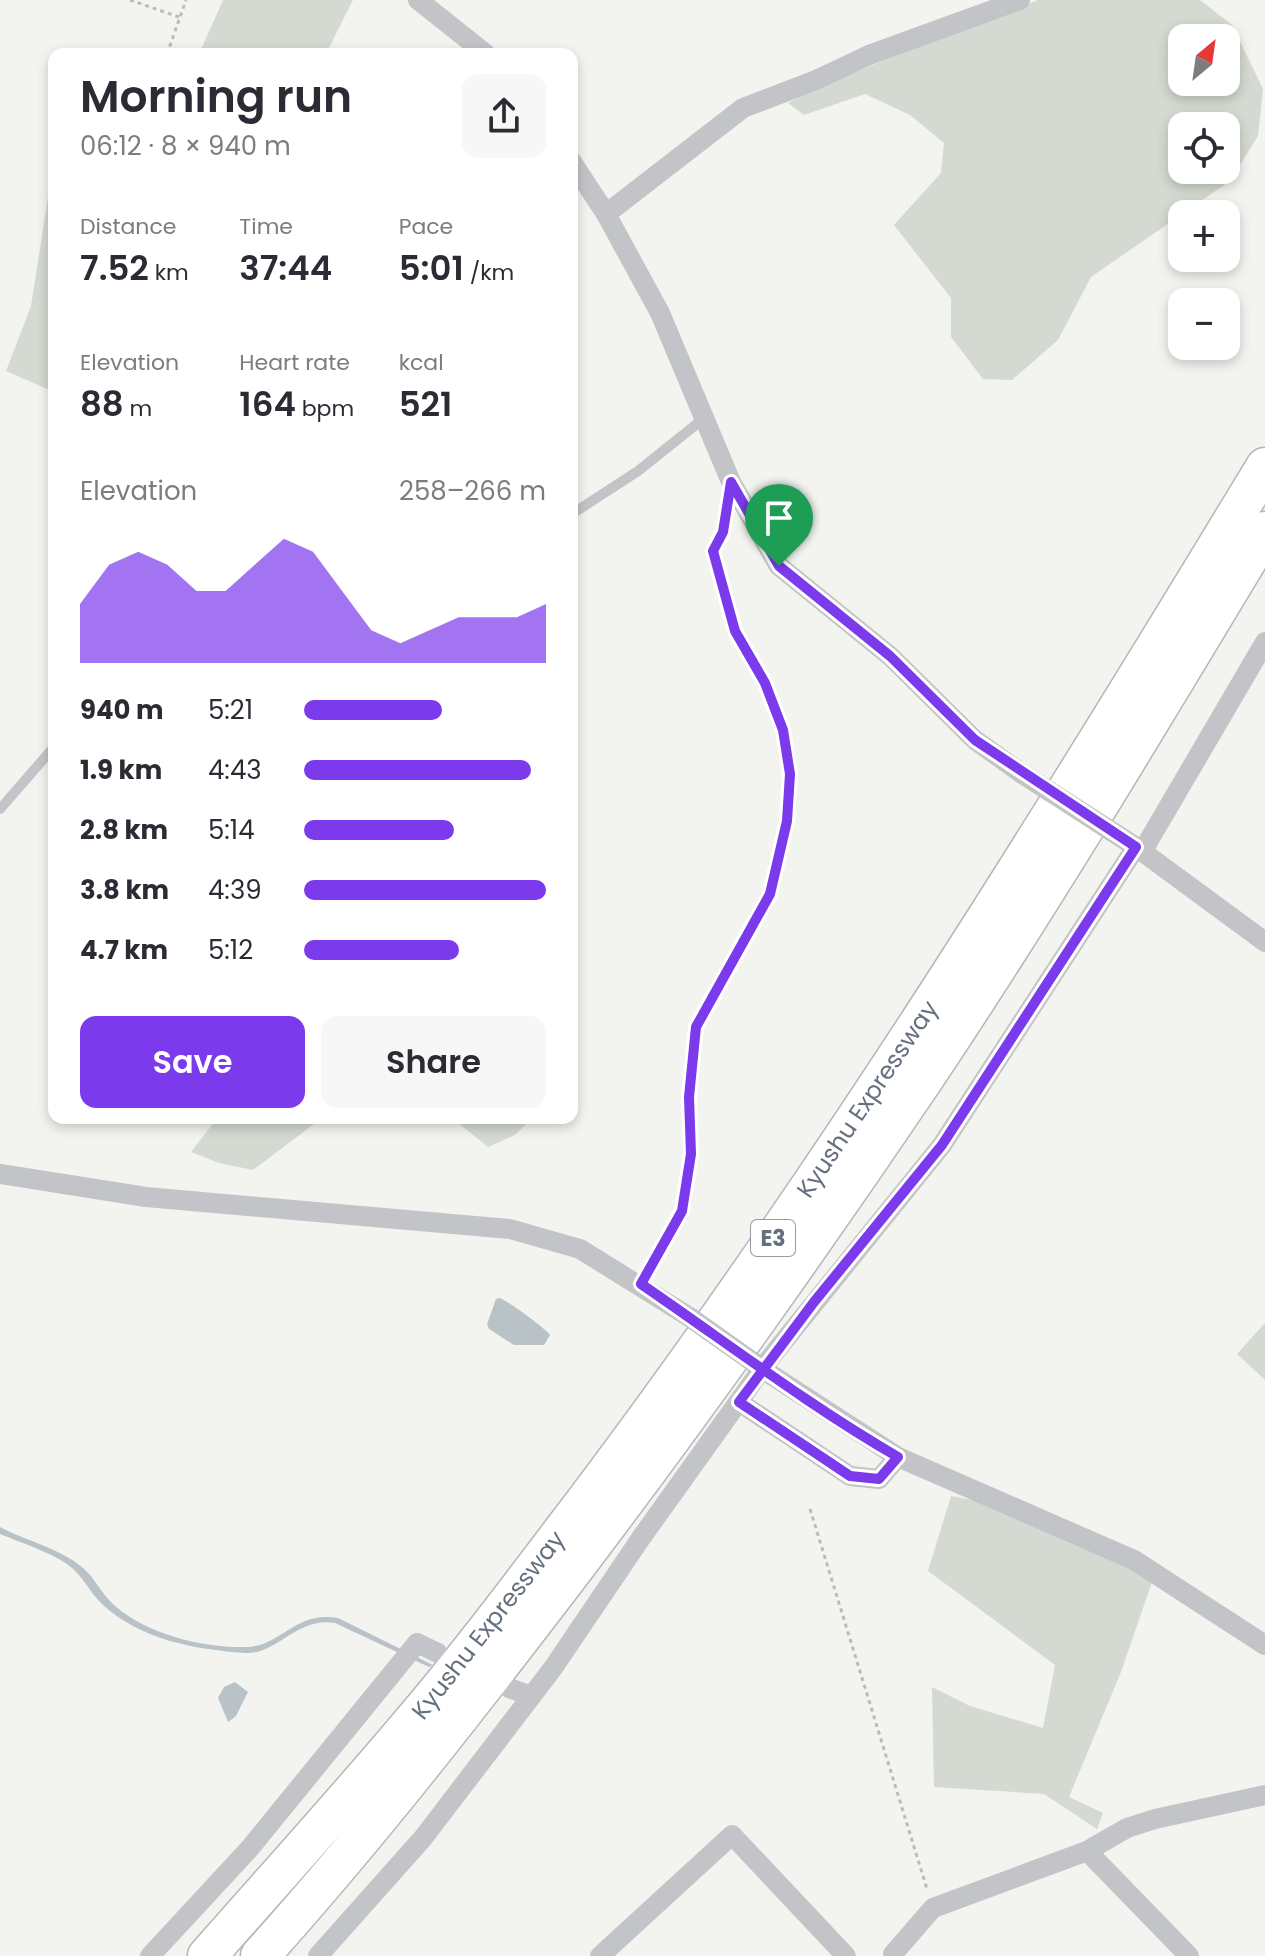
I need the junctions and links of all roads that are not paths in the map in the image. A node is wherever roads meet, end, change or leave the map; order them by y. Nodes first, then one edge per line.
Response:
1 (418, 0) edge
2 (1020, 0) edge
3 (478, 48) edge
4 (578, 171) edge
5 (606, 214) junction
6 (703, 419) junction
7 (1265, 467) edge
8 (578, 510) edge
9 (1265, 531) edge
10 (1265, 642) edge
11 (48, 754) edge
12 (0, 809) edge
13 (1139, 849) junction
14 (1265, 942) edge
15 (0, 1174) edge
16 (739, 1402) junction
17 (898, 1457) junction
18 (1265, 1645) edge
19 (438, 1653) dead end
20 (509, 1688) dead end
21 (531, 1696) junction
22 (1265, 1795) edge
23 (1087, 1851) junction
24 (150, 1956) edge
25 (207, 1956) edge
26 (260, 1956) edge
27 (318, 1956) edge
28 (600, 1956) edge
29 (846, 1956) edge
30 (895, 1956) edge
31 (1189, 1956) edge

1 - 3 street
2 - 5 street
4 - 5 street
5 - 6 street
6 - 8 lane
6 - 13 street, bridge
7 - 25 highway, Kyushu Expressway / E3
9 - 26 highway, Kyushu Expressway / E3
10 - 13 street
11 - 12 lane
13 - 14 street
13 - 16 street
15 - 17 street, bridge
16 - 17 street
16 - 21 street
17 - 18 street
19 - 24 street
20 - 21 street
21 - 27 street
22 - 23 street
23 - 30 street
23 - 31 street
28 - 29 street

